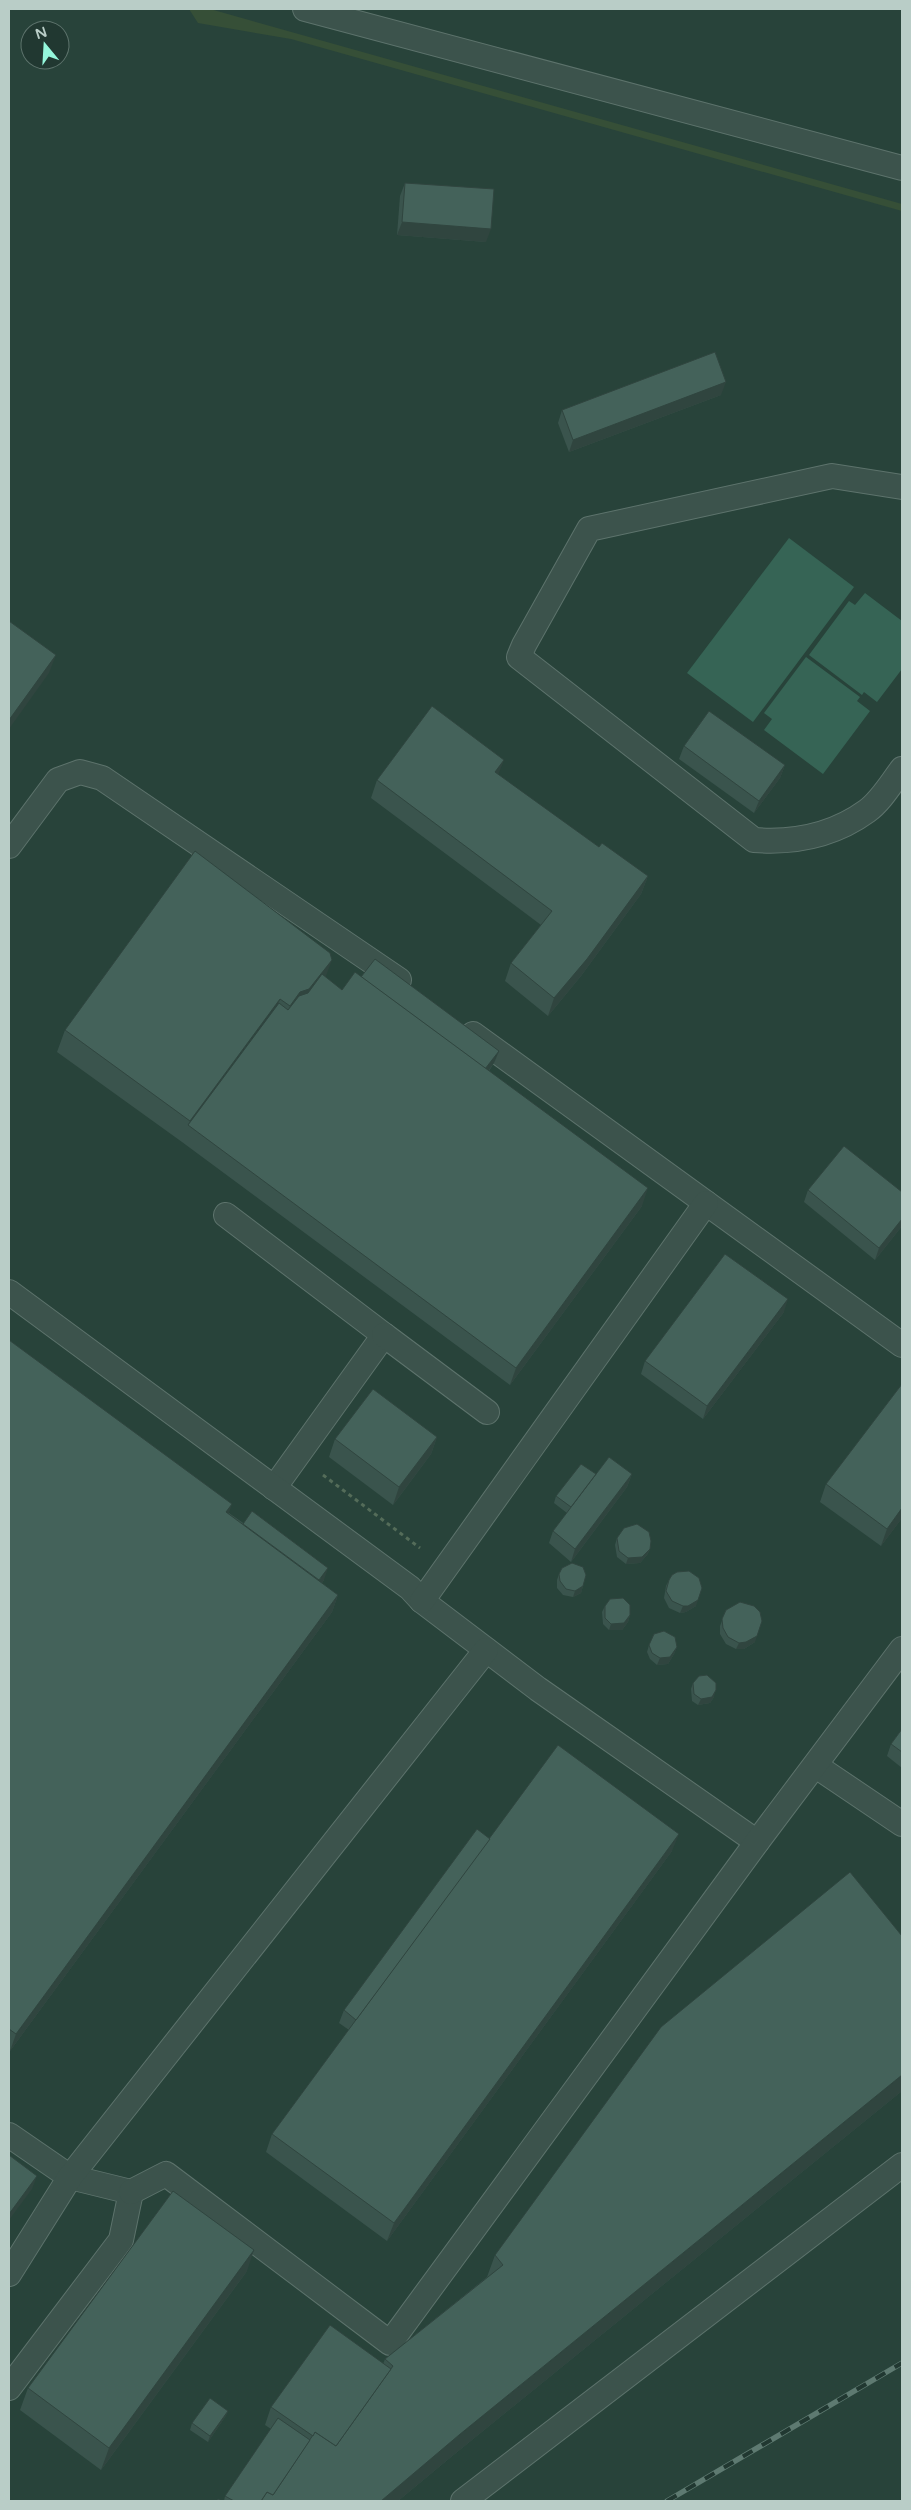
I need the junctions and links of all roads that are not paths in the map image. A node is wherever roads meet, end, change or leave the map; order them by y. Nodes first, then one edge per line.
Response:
1 (305, 9) edge
2 (902, 168) edge
3 (902, 487) edge
4 (902, 769) edge
5 (9, 846) edge
6 (420, 996) edge
7 (452, 1019) edge
8 (706, 1203) junction
9 (226, 1215) dead end
10 (9, 1292) edge
11 (384, 1335) junction
12 (902, 1345) edge
13 (487, 1412) dead end
14 (274, 1488) junction
15 (422, 1601) junction
16 (902, 1649) edge
17 (486, 1650) junction
18 (816, 1766) junction
19 (902, 1824) edge
20 (757, 1842) junction
21 (9, 2135) edge
22 (902, 2165) edge
23 (70, 2177) junction
24 (131, 2192) junction
25 (9, 2274) edge
26 (9, 2388) edge
27 (463, 2501) edge

1 - 2 lane
3 - 4 lane
5 - 6 lane
7 - 8 lane
8 - 12 lane
8 - 15 lane
9 - 11 lane
10 - 14 lane
11 - 13 lane
11 - 14 lane
14 - 15 lane
15 - 17 lane
16 - 18 lane
17 - 20 lane
17 - 23 lane
18 - 19 lane
18 - 20 lane
20 - 24 lane
21 - 23 lane
22 - 27 lane
23 - 24 lane
23 - 25 lane
24 - 26 lane

